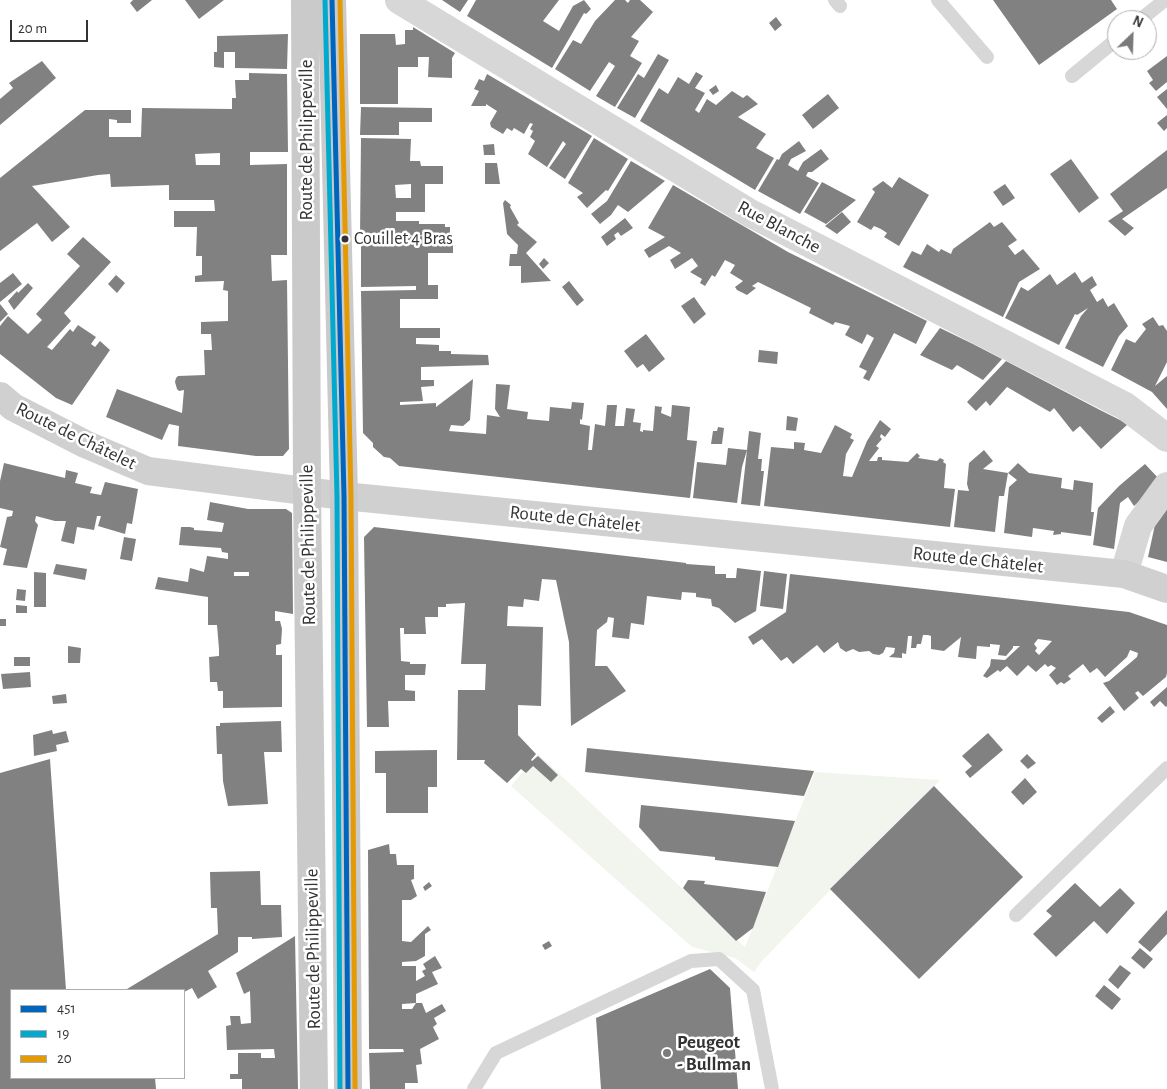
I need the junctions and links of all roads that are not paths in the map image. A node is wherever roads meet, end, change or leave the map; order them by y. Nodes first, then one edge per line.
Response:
1 (305, 0) edge
2 (332, 0) edge
3 (399, 0) edge
4 (938, 0) edge
5 (1165, 0) edge
6 (1152, 10) edge
7 (1107, 47) edge
8 (987, 57) dead end
9 (1072, 76) dead end
10 (0, 396) edge
11 (1167, 438) edge
12 (1167, 486) edge
13 (307, 490) junction
14 (344, 496) junction
15 (1124, 574) junction
16 (1167, 589) edge
17 (1167, 768) edge
18 (1016, 915) dead end
19 (314, 1089) edge
20 (348, 1089) edge
21 (474, 1089) edge
22 (772, 1089) edge

1 - 13 main road, Route de Philippeville
2 - 14 main road, Route de Philippeville
3 - 11 street, Rue Blanche
4 - 8 lane
5 - 6 lane
7 - 9 lane
10 - 13 main road, Route de Châtelet
12 - 15 street
13 - 14 main road, Route de Châtelet
13 - 19 main road, Route de Philippeville
14 - 15 main road, Route de Châtelet
14 - 20 main road, Route de Philippeville
15 - 16 main road, Route de Châtelet
17 - 18 lane
21 - 22 lane

